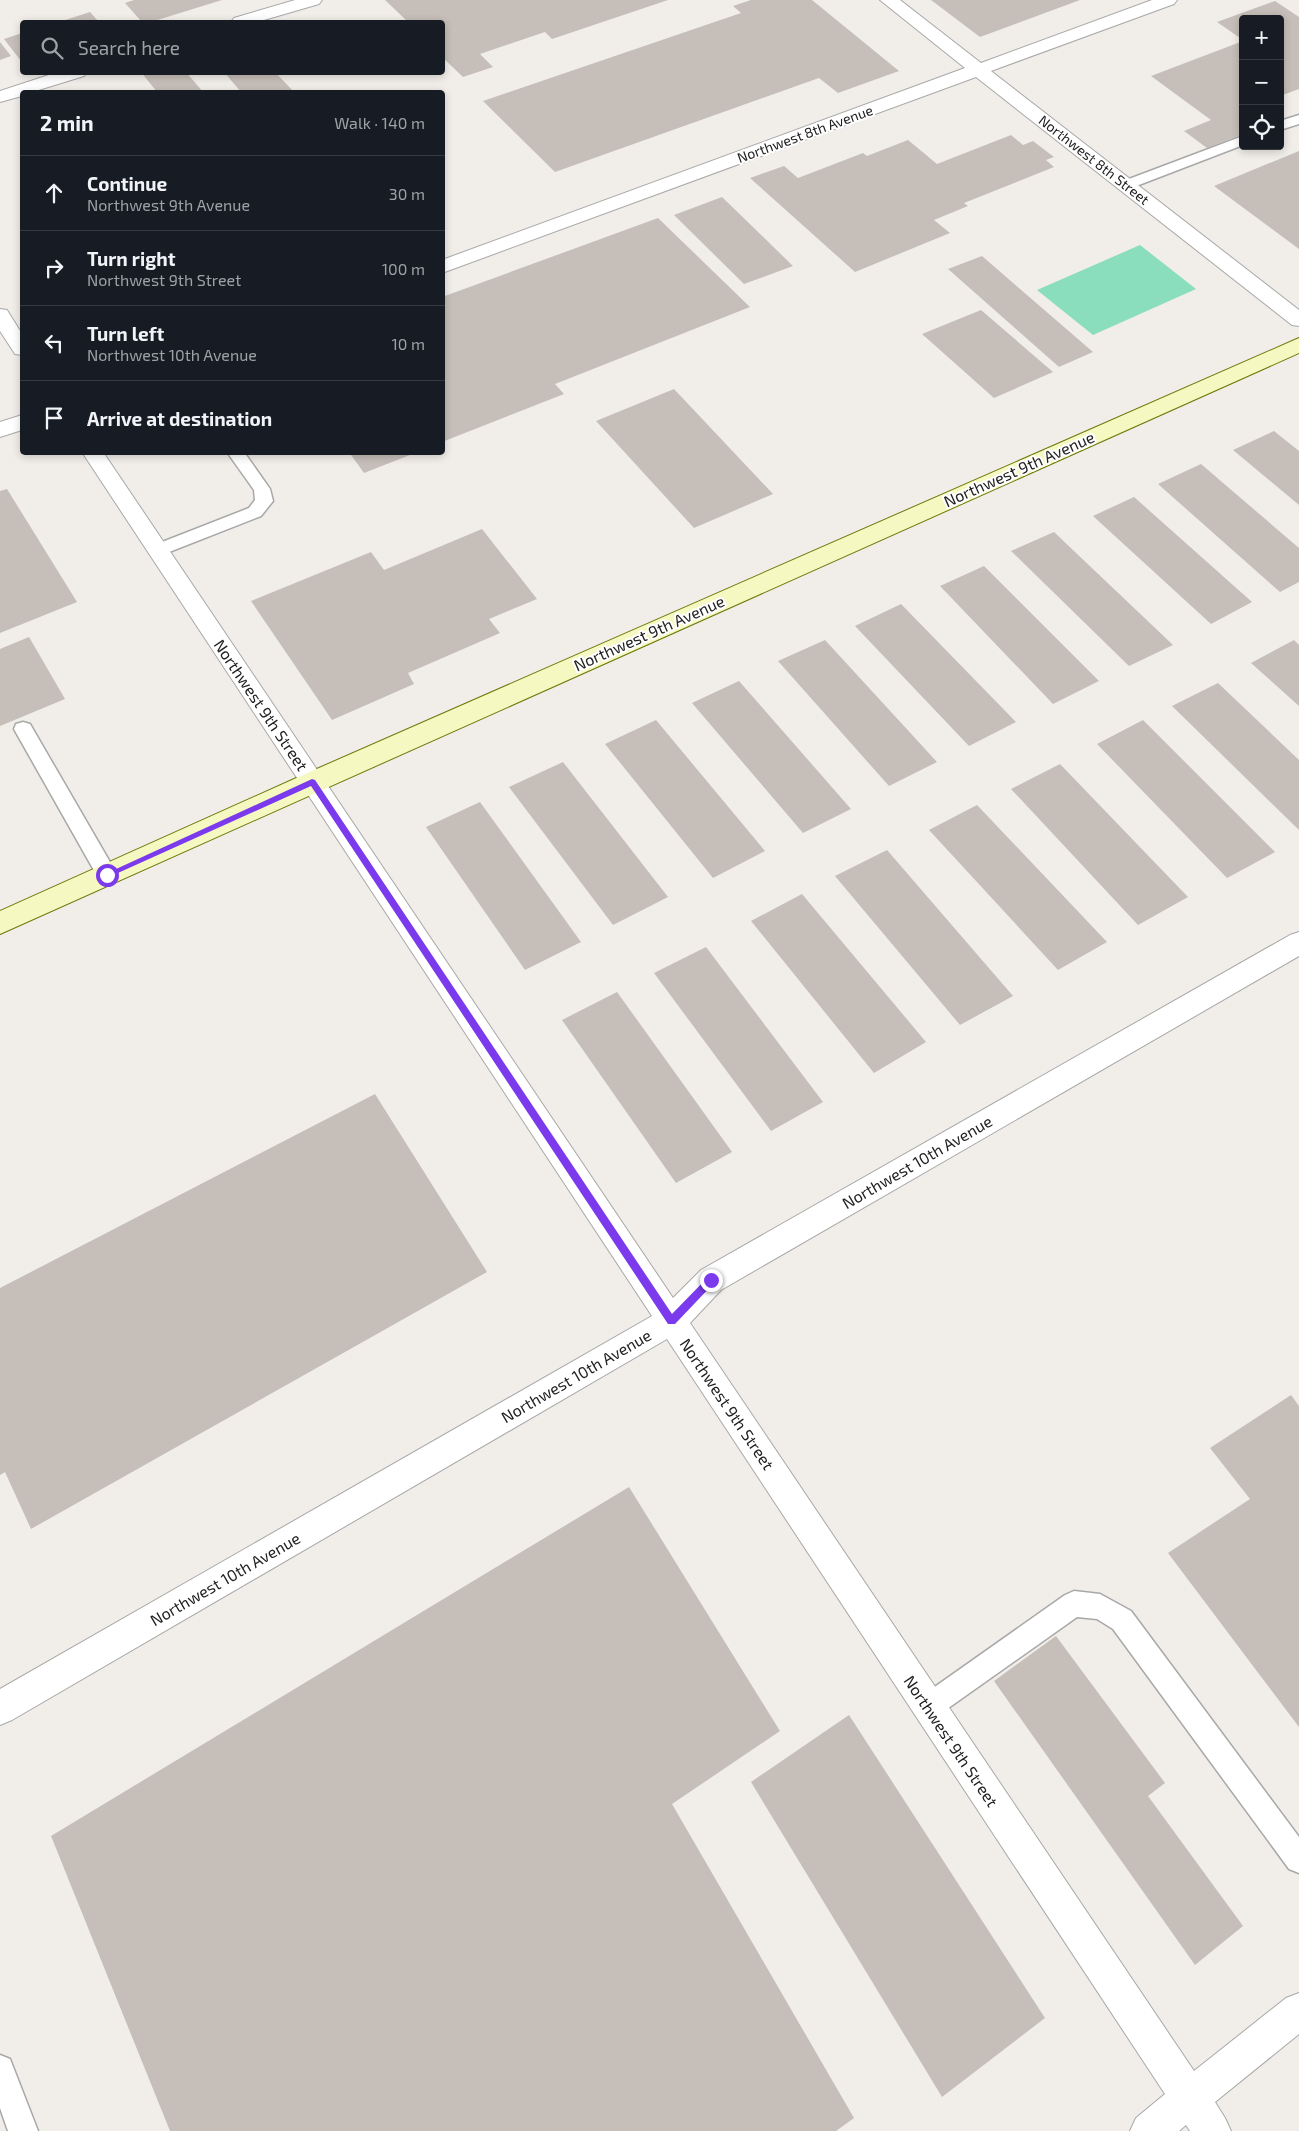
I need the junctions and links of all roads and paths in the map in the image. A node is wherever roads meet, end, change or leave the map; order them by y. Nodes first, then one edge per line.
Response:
1 (313, 0) edge
2 (890, 0) edge
3 (1168, 0) edge
4 (247, 20) edge
5 (978, 70) junction
6 (69, 75) edge
7 (22, 90) edge
8 (20, 91) edge
9 (0, 97) edge
10 (1299, 119) edge
11 (1284, 125) edge
12 (1239, 142) edge
13 (1126, 185) junction
14 (445, 266) edge
15 (0, 315) edge
16 (1299, 320) edge
17 (1299, 345) edge
18 (20, 346) edge
19 (20, 423) edge
20 (0, 430) edge
21 (94, 455) edge
22 (237, 455) edge
23 (158, 550) junction
24 (23, 728) dead end
25 (312, 782) junction
26 (107, 875) junction
27 (0, 923) edge
28 (1299, 943) edge
29 (671, 1321) junction
30 (928, 1707) junction
31 (0, 1708) edge
32 (1299, 1860) edge
33 (1299, 2011) edge
34 (0, 2069) edge
35 (1190, 2099) junction
36 (23, 2131) edge
37 (1149, 2131) edge
38 (1212, 2131) edge

1 - 4 street
2 - 5 street, Northwest 8th Street
3 - 5 street, Northwest 8th Avenue
5 - 13 street, Northwest 8th Street
5 - 14 street, Northwest 8th Avenue
6 - 7 street
8 - 9 street
10 - 11 lane
12 - 13 lane
13 - 16 street, Northwest 8th Street
15 - 18 street
17 - 25 main road, Northwest 9th Avenue
19 - 20 street
21 - 23 street, Northwest 9th Street
22 - 23 lane
23 - 25 street, Northwest 9th Street
24 - 26 lane
25 - 26 main road, Northwest 9th Avenue
25 - 29 street, Northwest 9th Street
26 - 27 main road, Northwest 9th Avenue
28 - 29 street, Northwest 10th Avenue
29 - 30 street, Northwest 9th Street
29 - 31 street, Northwest 10th Avenue
30 - 32 lane
30 - 35 street, Northwest 9th Street
33 - 35 street
34 - 36 lane
35 - 37 street
35 - 38 street, Northwest 9th Street

